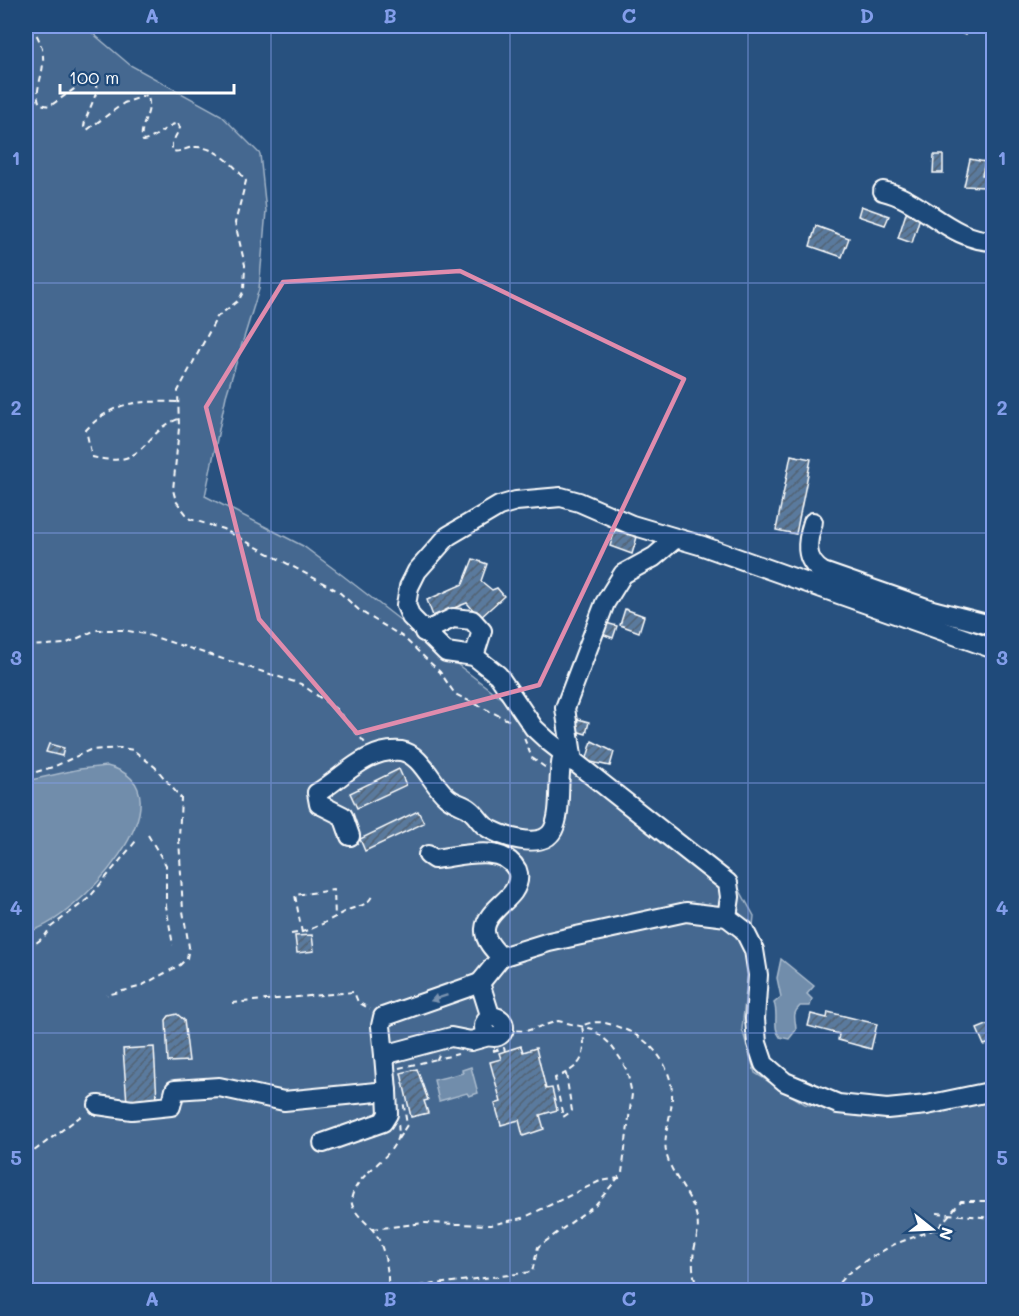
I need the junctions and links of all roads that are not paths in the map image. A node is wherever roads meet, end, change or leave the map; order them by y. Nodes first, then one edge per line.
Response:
1 (883, 191) dead end
2 (993, 241) edge
3 (813, 522) dead end
4 (675, 539) junction
5 (993, 626) edge
6 (424, 632) junction
7 (993, 649) edge
8 (474, 656) junction
9 (565, 762) junction
10 (350, 836) dead end
11 (428, 855) dead end
12 (726, 917) junction
13 (501, 957) junction
14 (480, 984) junction
15 (389, 1062) junction
16 (394, 1091) junction
17 (993, 1091) edge
18 (98, 1105) road end
19 (323, 1143) dead end

1 - 2 street
3 - 5 street
4 - 6 street
4 - 7 street
4 - 9 street
6 - 8 street
6 - 8 street
8 - 9 street
9 - 10 street
9 - 12 street
11 - 13 street
12 - 13 street
12 - 17 street
13 - 14 street
14 -> 15 street
14 - 15 street
15 - 16 street
16 - 18 street
16 - 19 street

